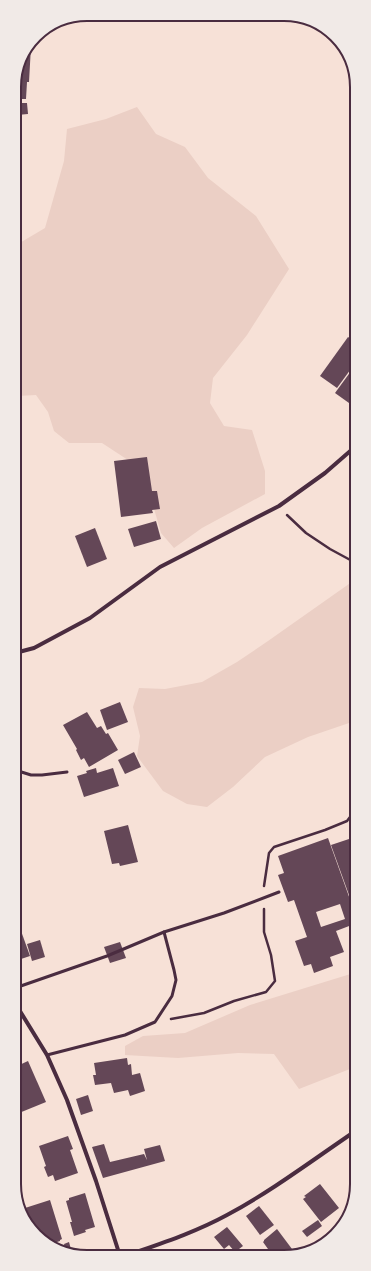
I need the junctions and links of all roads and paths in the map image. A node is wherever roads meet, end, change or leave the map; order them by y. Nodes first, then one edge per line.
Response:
1 (350, 451) edge
2 (279, 506) junction
3 (350, 560) edge
4 (21, 651) edge
5 (21, 772) edge
6 (67, 772) dead end
7 (350, 816) edge
8 (279, 892) dead end
9 (264, 898) junction
10 (164, 932) junction
11 (21, 986) edge
12 (21, 1013) edge
13 (155, 1022) junction
14 (47, 1055) junction
15 (350, 1135) edge
16 (118, 1250) edge
17 (141, 1250) edge

1 - 2 street
2 - 3 path
2 - 4 street
5 - 6 lane
7 - 9 path
8 - 9 lane
9 - 10 lane
9 - 13 path
10 - 11 lane
10 - 13 lane
12 - 14 street
13 - 14 lane
14 - 16 street
15 - 17 street

